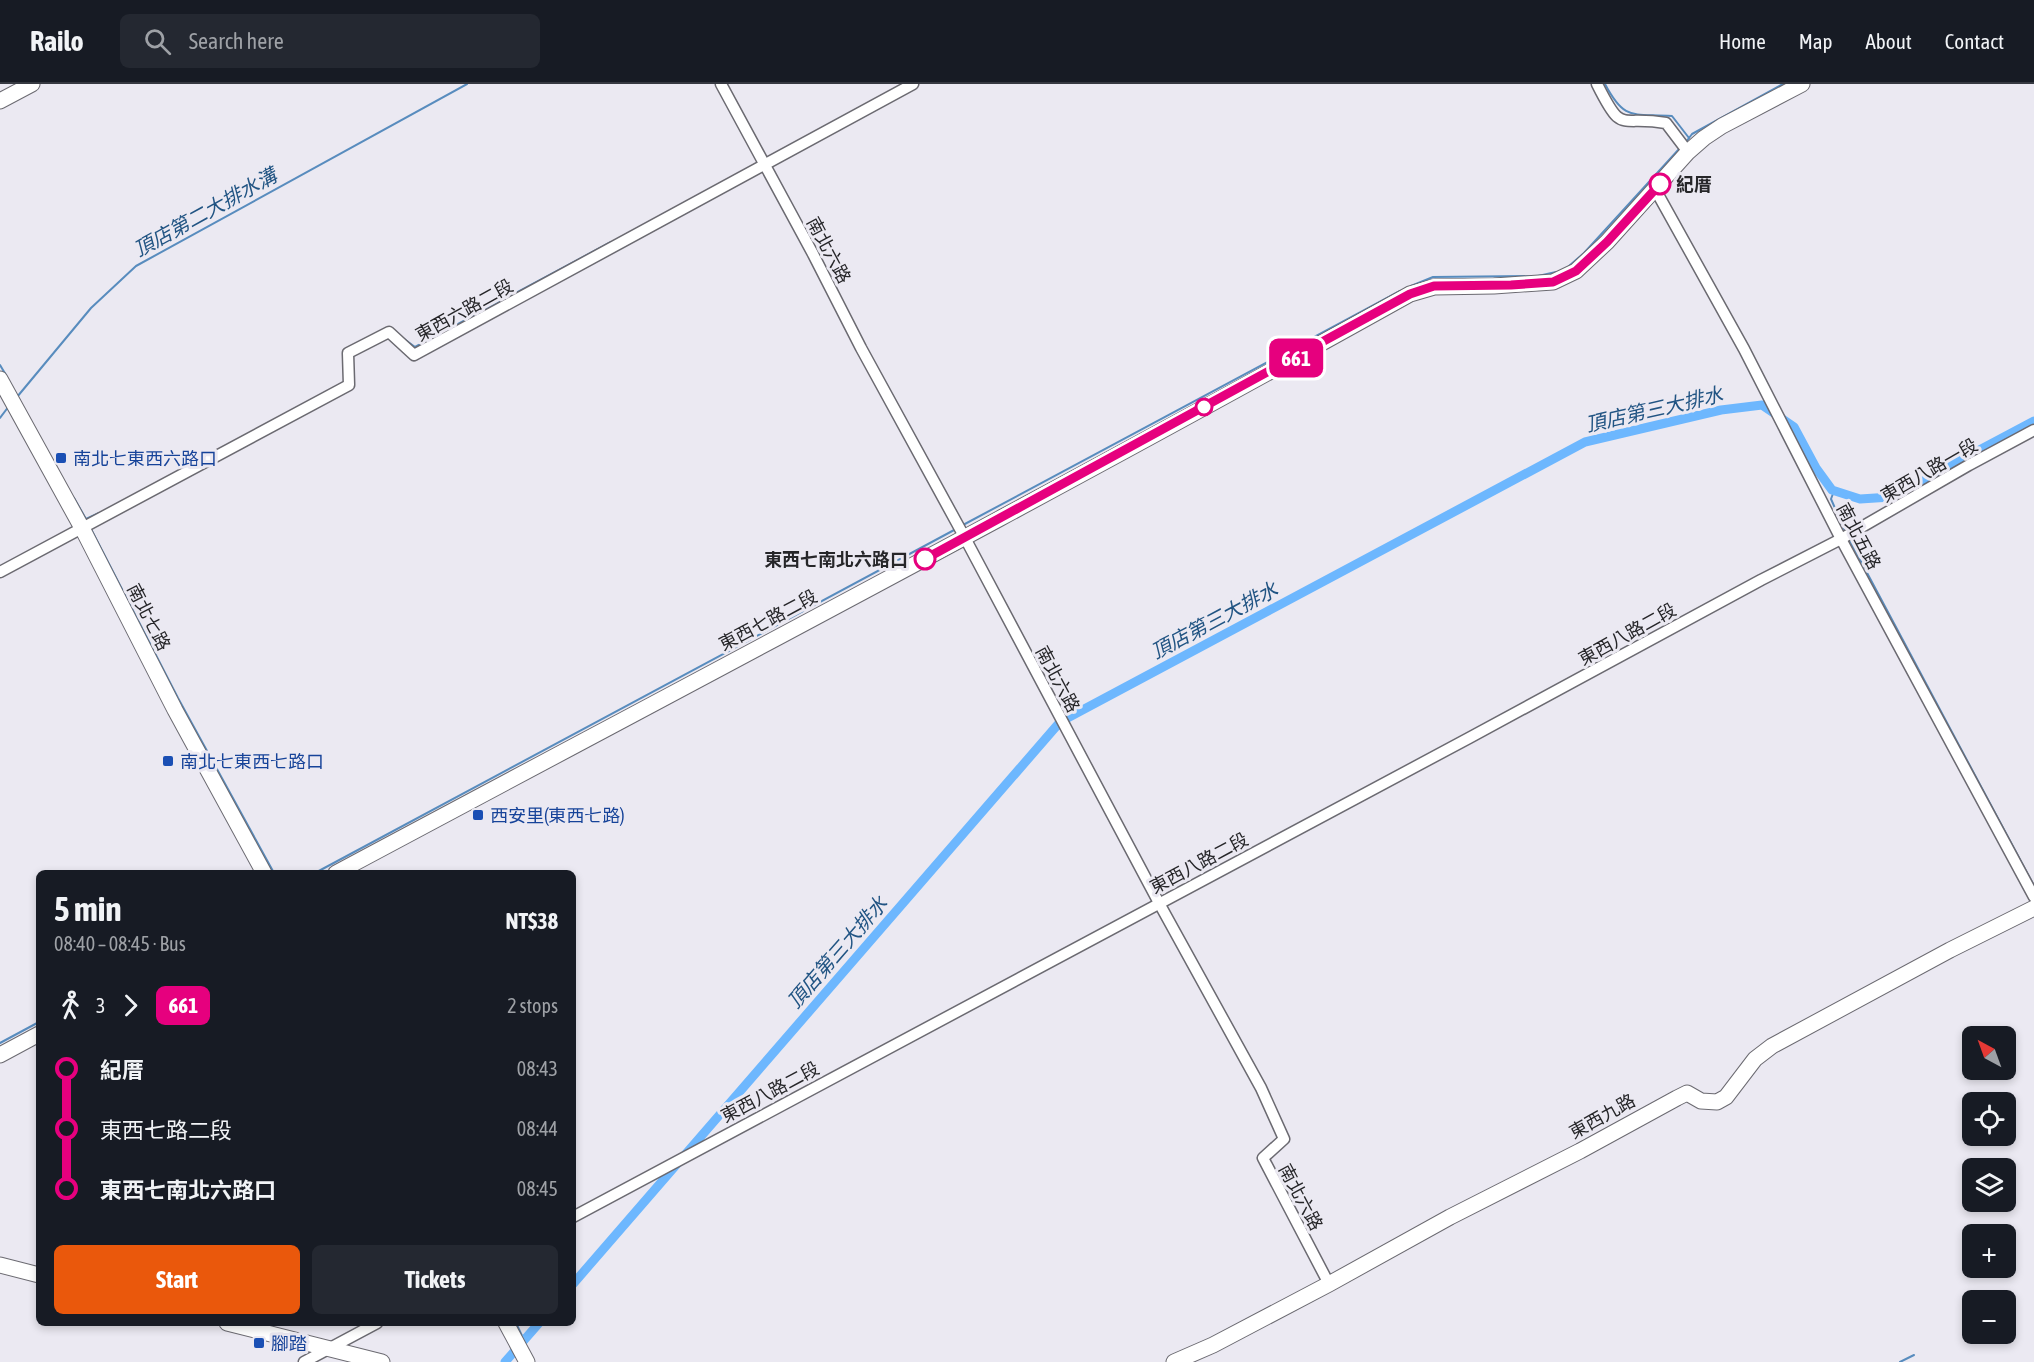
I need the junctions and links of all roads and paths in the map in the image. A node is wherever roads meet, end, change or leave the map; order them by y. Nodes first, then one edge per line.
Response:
1 (32, 84) edge
2 (721, 84) edge
3 (913, 84) edge
4 (1597, 84) edge
5 (1802, 84) edge
6 (0, 101) edge
7 (1688, 152) junction
8 (765, 165) junction
9 (1655, 189) junction
10 (3, 385) edge
11 (2034, 430) edge
12 (82, 528) junction
13 (965, 538) junction
14 (1841, 539) junction
15 (0, 572) edge
16 (262, 870) edge
17 (342, 870) edge
18 (2034, 897) edge
19 (1159, 903) junction
20 (2034, 908) edge
21 (36, 1036) edge
22 (0, 1055) edge
23 (576, 1215) edge
24 (0, 1265) edge
25 (36, 1274) edge
26 (1329, 1284) junction
27 (239, 1326) edge
28 (371, 1326) edge
29 (508, 1326) edge
30 (329, 1349) junction
31 (304, 1362) edge
32 (382, 1362) edge
33 (526, 1362) edge
34 (1174, 1362) edge

1 - 6 street
2 - 8 street, 南北六路
3 - 8 street, 東西六路二段
4 - 7 street
5 - 7 street, 東西七路二段
7 - 9 street, 東西七路二段
8 - 12 street, 東西六路二段
8 - 13 street, 南北六路
9 - 13 street, 東西七路二段
9 - 14 street, 南北五路
10 - 12 street, 南北七路
11 - 14 street, 東西八路一段
12 - 15 street, 東西六路二段
12 - 16 street, 南北七路
13 - 17 street, 東西七路二段
13 - 19 street, 南北六路
14 - 18 street, 南北五路
14 - 19 street, 東西八路二段
19 - 23 street, 東西八路二段
19 - 26 street, 南北六路
20 - 26 street, 東西九路
21 - 22 street
24 - 25 street
26 - 34 street, 東西九路
27 - 30 street
28 - 30 street
29 - 33 street
30 - 31 street
30 - 32 street

